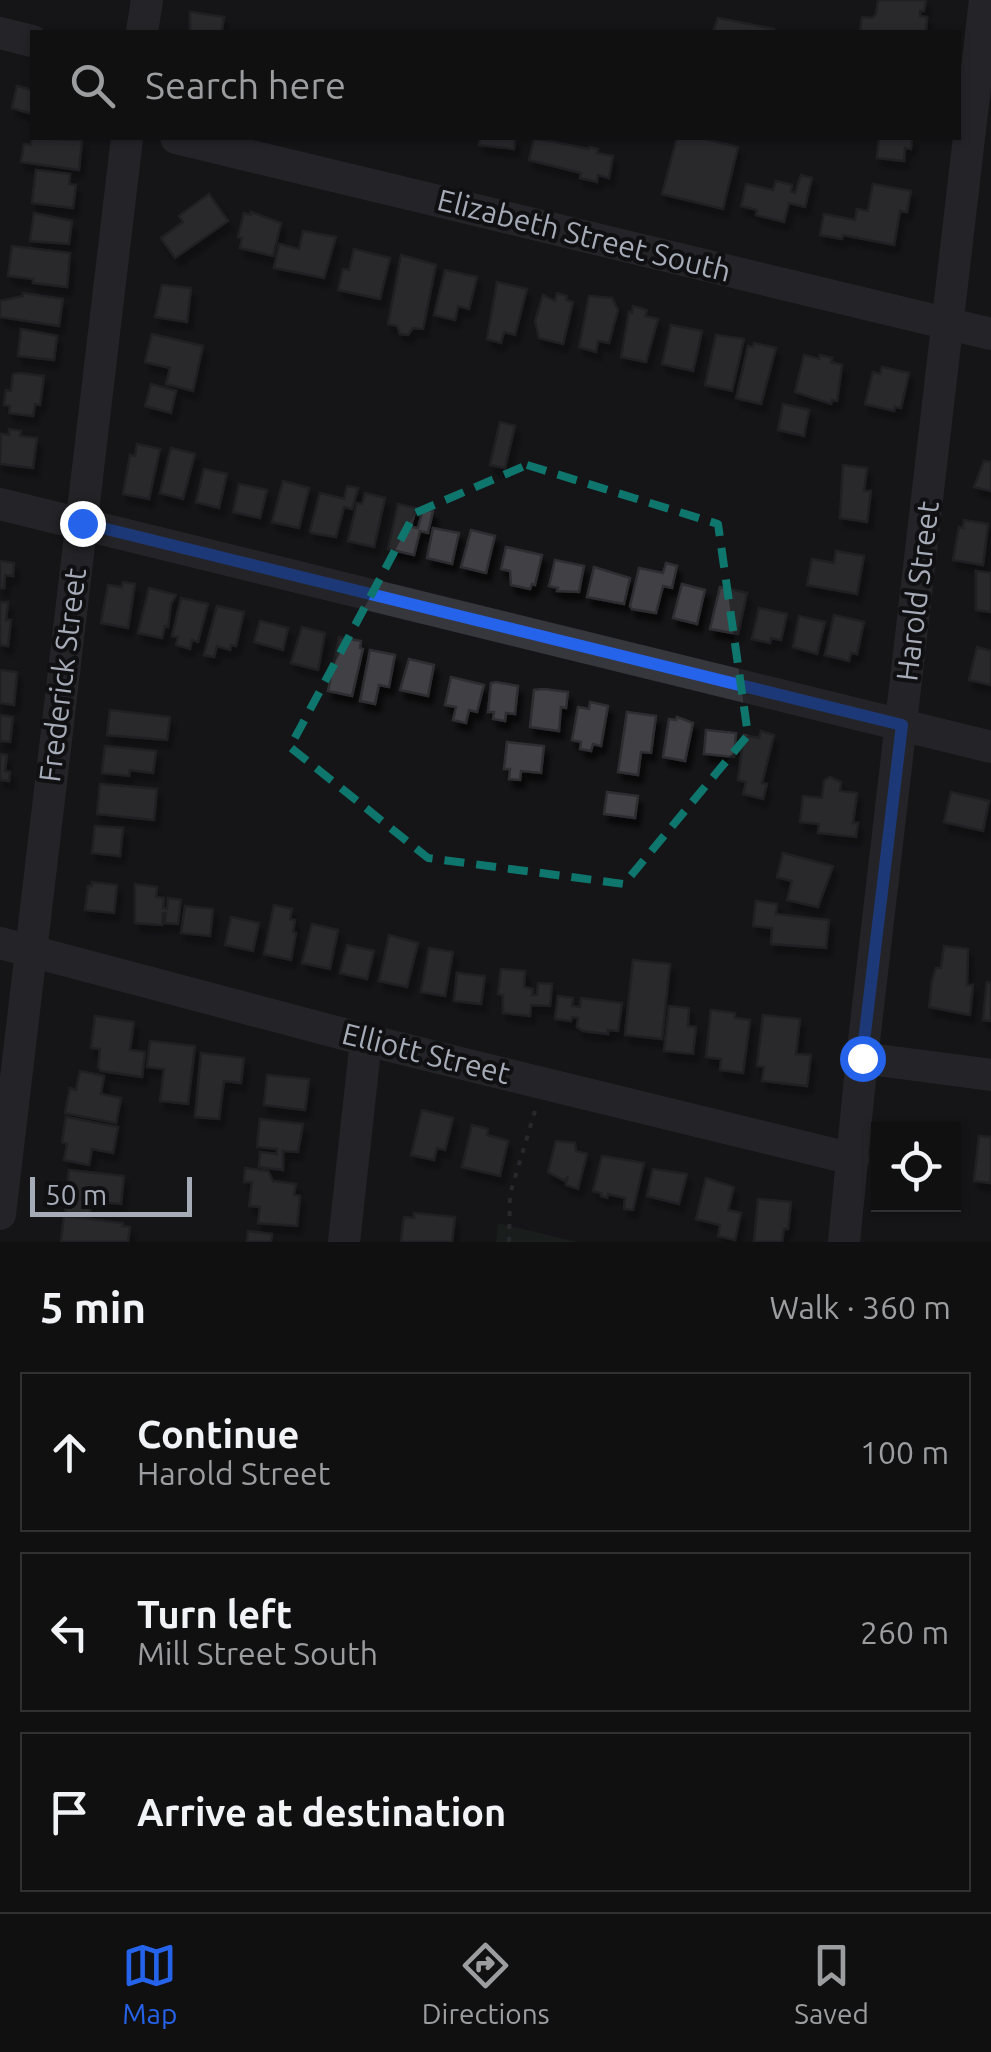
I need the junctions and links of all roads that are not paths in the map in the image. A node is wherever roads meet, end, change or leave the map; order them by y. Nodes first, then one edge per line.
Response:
1 (146, 0) edge
2 (985, 0) edge
3 (142, 30) edge
4 (0, 33) edge
5 (30, 40) edge
6 (127, 140) edge
7 (184, 140) edge
8 (949, 324) junction
9 (991, 334) edge
10 (0, 504) edge
11 (82, 523) junction
12 (902, 725) junction
13 (991, 747) edge
14 (14, 947) edge
15 (366, 1040) junction
16 (862, 1058) junction
17 (991, 1075) edge
18 (853, 1158) junction
19 (0, 1214) edge
20 (344, 1242) edge
21 (844, 1242) edge

1 - 3 street
2 - 8 street, Harold Street
4 - 5 street
6 - 11 street, Frederick Street
7 - 8 street, Elizabeth Street South
8 - 9 street, Elizabeth Street South
8 - 12 street, Harold Street
10 - 11 street
11 - 12 street
11 - 14 street, Frederick Street
12 - 13 street
12 - 16 street, Harold Street
14 - 15 street, Elliott Street
14 - 19 street, Frederick Street
15 - 18 street, Elliott Street
15 - 20 street
16 - 17 street
16 - 18 street, Harold Street
18 - 21 street, Harold Street

